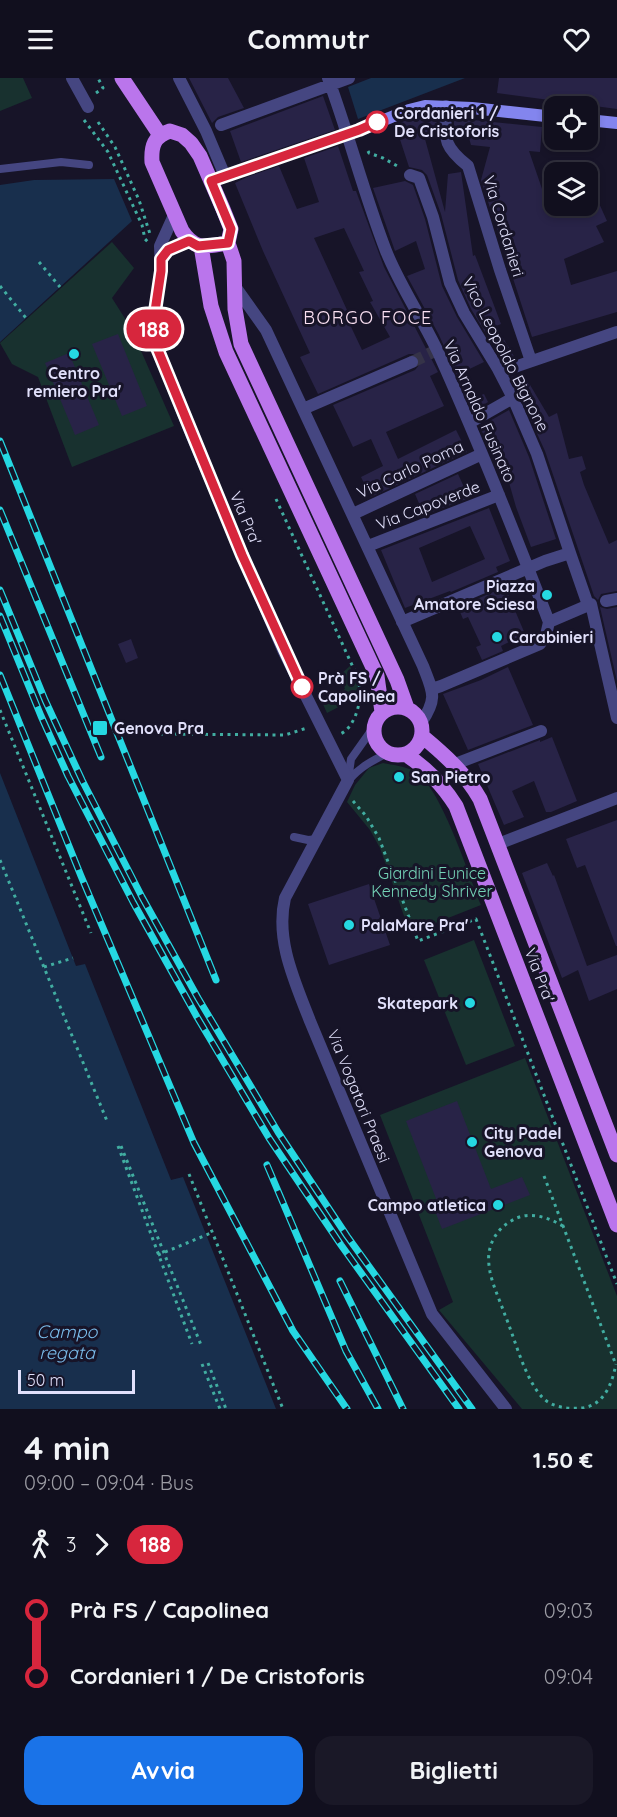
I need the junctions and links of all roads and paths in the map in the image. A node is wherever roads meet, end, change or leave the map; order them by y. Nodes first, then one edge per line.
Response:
1 (72, 78) edge
2 (122, 78) edge
3 (179, 78) edge
4 (349, 78) edge
5 (330, 81) edge
6 (86, 103) dead end
7 (446, 106) junction
8 (544, 116) edge
9 (84, 120) dead end
10 (598, 121) edge
11 (98, 122) dead end
12 (617, 123) edge
13 (221, 125) dead end
14 (354, 132) junction
15 (160, 135) junction
16 (89, 165) dead end
17 (0, 169) edge
18 (410, 175) joint
19 (218, 178) junction
20 (175, 213) junction
21 (228, 243) junction
22 (195, 244) junction
23 (161, 259) junction
24 (39, 262) dead end
25 (234, 285) junction
26 (0, 286) edge
27 (60, 287) dead end
28 (26, 318) dead end
29 (617, 332) edge
30 (531, 361) junction
31 (412, 362) tunnel mouth
32 (500, 372) junction
33 (513, 398) junction
34 (303, 409) junction
35 (469, 423) junction
36 (482, 454) junction
37 (273, 492) dead end
38 (500, 495) junction
39 (353, 514) junction
40 (368, 546) junction
41 (570, 553) junction
42 (529, 568) junction
43 (589, 605) junction
44 (402, 622) junction
45 (549, 622) junction
46 (432, 689) junction
47 (407, 708) junction
48 (0, 710) edge
49 (382, 712) junction
50 (617, 718) edge
51 (319, 722) junction
52 (373, 728) junction
53 (541, 731) dead end
54 (422, 732) junction
55 (160, 734) dead end
56 (12, 739) junction
57 (19, 740) dead end
58 (329, 743) junction
59 (388, 753) junction
60 (405, 754) junction
61 (455, 764) junction
62 (348, 780) junction
63 (342, 792) junction
64 (617, 798) edge
65 (294, 837) dead end
66 (318, 838) junction
67 (498, 844) junction
68 (0, 860) edge
69 (91, 933) dead end
70 (73, 958) dead end
71 (44, 967) junction
72 (107, 1120) dead end
73 (617, 1155) edge
74 (189, 1174) dead end
75 (544, 1176) dead end
76 (617, 1225) edge
77 (563, 1226) junction
78 (211, 1233) dead end
79 (158, 1254) junction
80 (617, 1284) edge
81 (192, 1344) dead end
82 (201, 1345) dead end
83 (208, 1363) dead end
84 (202, 1364) dead end
85 (616, 1366) edge
86 (219, 1409) edge
87 (226, 1409) edge
88 (283, 1409) edge
89 (506, 1409) edge

1 - 6 street
2 - 15 main road
3 - 19 street
4 - 5 street
5 - 13 street
5 - 14 street, Via Arnaldo Fusinato
7 - 8 street
7 - 14 street
7 - 30 street, Via Cordanieri
9 - 11 path
10 - 12 street
14 - 18 path
14 - 19 street
14 - 35 street, Via Arnaldo Fusinato
15 - 19 main road
15 - 20 main road
16 - 17 lane
18 - 32 street, Vico Leopoldo Bignone
19 - 21 main road
20 - 22 main road
20 - 23 street, Via Pra'
21 - 22 main road
21 - 25 main road
22 - 23 street
22 - 49 main road
23 - 51 street, Via Pra'
24 - 27 path
25 - 34 street
25 - 47 main road
26 - 28 path
29 - 30 street
30 - 32 street
31 - 34 street
32 - 33 street, Vico Leopoldo Bignone
33 - 35 street
33 - 41 street, Vico Leopoldo Bignone
34 - 39 street
35 - 36 street, Via Arnaldo Fusinato
36 - 38 street, Via Arnaldo Fusinato
36 - 39 street, Via Carlo Poma
37 - 58 path
38 - 40 street, Via Capoverde
38 - 42 street, Via Arnaldo Fusinato
39 - 40 street
40 - 44 street
41 - 42 street
41 - 43 street
42 - 44 street
42 - 45 street
43 - 45 street
43 - 50 street
44 - 46 street
45 - 46 street
46 - 54 street
47 - 49 main road
47 - 54 main road
48 - 56 path
49 - 52 main road
51 - 55 path
51 - 58 street, Via Pra'
52 - 59 main road
52 - 62 lane
53 - 61 street
54 - 60 main road
54 - 61 main road, Via Pra'
56 - 57 path
56 - 69 path
58 - 62 street, Via Pra'
59 - 60 main road
59 - 62 lane
60 - 76 main road, Via Pra'
61 - 67 main road, Via Pra'
62 - 63 street, Via Vogatori Praesi
63 - 66 street, Via Vogatori Praesi
63 - 80 path
64 - 67 street
65 - 66 lane
66 - 89 street, Via Vogatori Praesi
67 - 73 main road, Via Pra'
68 - 71 path
70 - 71 path
71 - 72 path
74 - 88 path
75 - 77 path
77 - 85 path
77 - 85 path
78 - 79 path
79 - 81 path
79 - 82 path
83 - 87 path
84 - 86 path

